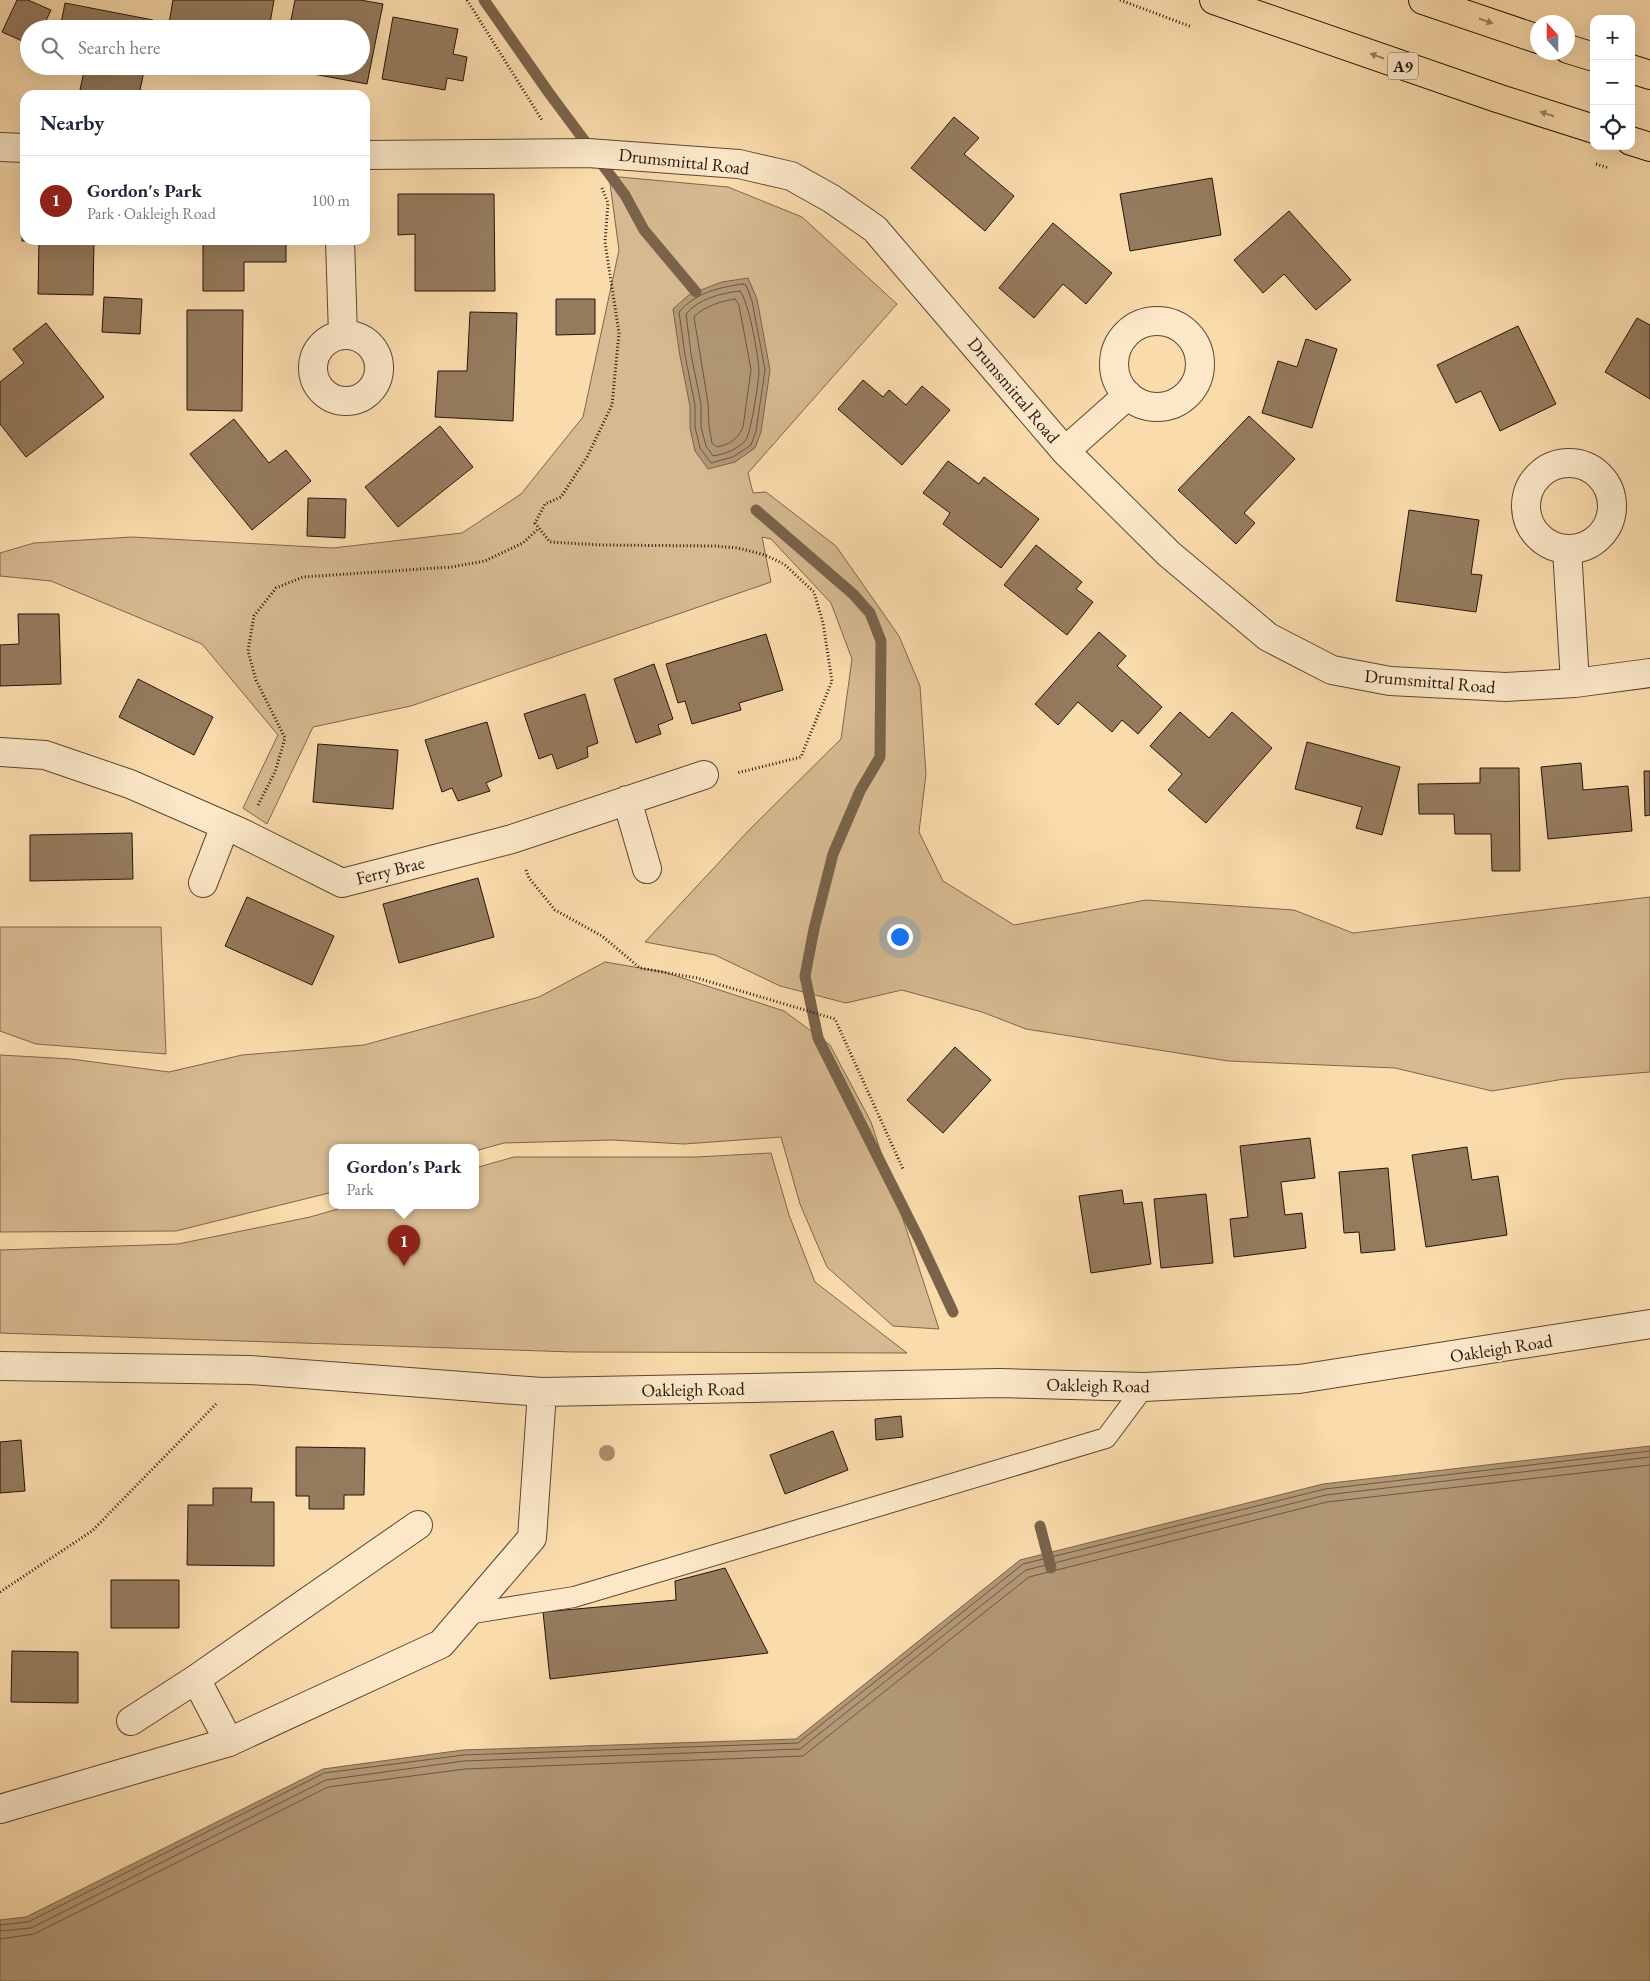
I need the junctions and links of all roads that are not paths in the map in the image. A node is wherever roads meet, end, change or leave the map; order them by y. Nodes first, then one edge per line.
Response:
1 (1214, 0) edge
2 (1423, 0) edge
3 (1530, 36) edge
4 (1575, 51) edge
5 (1590, 56) edge
6 (1635, 70) edge
7 (1650, 75) edge
8 (1590, 128) edge
9 (1635, 142) edge
10 (0, 147) edge
11 (1650, 147) edge
12 (20, 148) edge
13 (370, 155) edge
14 (340, 245) edge
15 (343, 335) dead end
16 (1128, 395) dead end
17 (1065, 451) junction
18 (1567, 549) dead end
19 (1650, 673) edge
20 (1575, 683) junction
21 (0, 752) edge
22 (704, 775) road end
23 (627, 800) junction
24 (232, 829) junction
25 (647, 869) dead end
26 (203, 883) dead end
27 (1650, 1324) edge
28 (0, 1366) edge
29 (1144, 1387) junction
30 (542, 1392) junction
31 (418, 1525) dead end
32 (467, 1614) junction
33 (196, 1679) junction
34 (130, 1721) dead end
35 (229, 1742) junction
36 (0, 1809) edge

8 -> 1 highway, A9
2 -> 3 highway
4 - 5 highway
6 - 7 highway
9 - 11 highway
10 - 12 street
13 - 17 street, Drumsmittal Road
14 - 15 street
16 - 17 street, Drumsmittal Road
17 - 20 street, Drumsmittal Road
18 - 20 street
19 - 20 street, Drumsmittal Road
21 - 24 street, Ferry Brae
22 - 23 street, Ferry Brae
23 - 24 street, Ferry Brae
23 - 25 street
24 - 26 street
27 - 29 street, Oakleigh Road
28 - 30 street, Oakleigh Road
29 - 30 street, Oakleigh Road
29 - 32 lane
30 - 32 street
31 - 33 street
32 - 35 street
33 - 34 street
33 - 35 street
35 - 36 street

